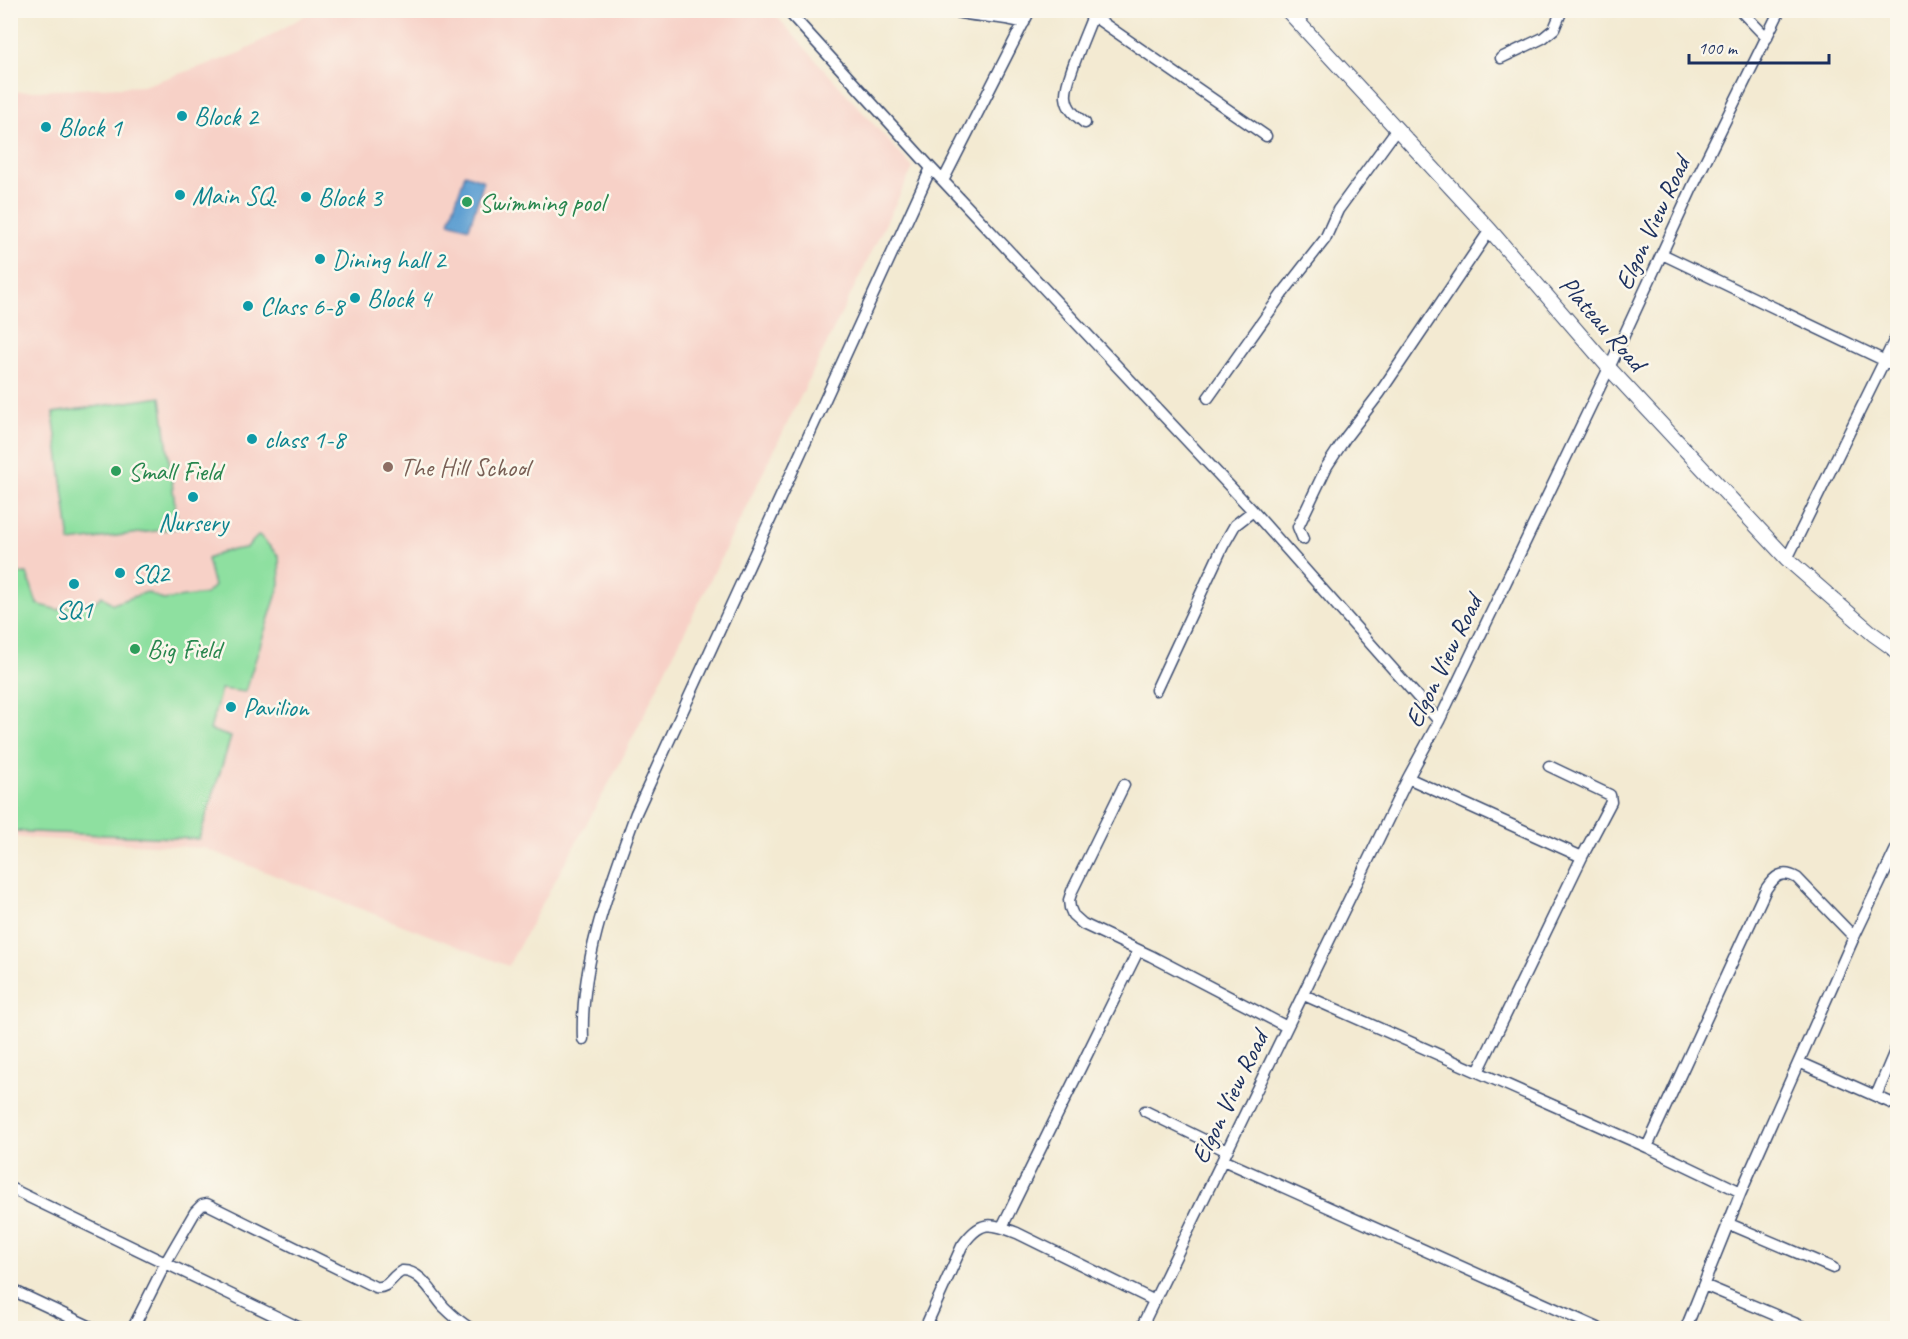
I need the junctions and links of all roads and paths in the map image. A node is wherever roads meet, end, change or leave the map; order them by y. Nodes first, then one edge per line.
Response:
1 (787, 10) edge
2 (948, 10) edge
3 (1030, 10) edge
4 (1287, 10) edge
5 (1562, 10) edge
6 (1740, 10) edge
7 (1780, 10) edge
8 (1094, 13) edge
9 (1024, 23) junction
10 (1767, 38) junction
11 (1501, 58) dead end
12 (1085, 123) dead end
13 (1397, 129) junction
14 (1266, 136) dead end
15 (931, 168) junction
16 (944, 179) junction
17 (1490, 230) junction
18 (1662, 254) junction
19 (1898, 333) edge
20 (1884, 360) junction
21 (1898, 367) edge
22 (1609, 369) junction
23 (1208, 398) dead end
24 (1253, 512) junction
25 (1303, 539) dead end
26 (1787, 559) junction
27 (1898, 652) edge
28 (1156, 690) dead end
29 (1439, 721) junction
30 (1549, 766) dead end
31 (1408, 778) junction
32 (1124, 785) dead end
33 (1897, 849) edge
34 (1582, 857) junction
35 (1854, 937) junction
36 (1138, 951) junction
37 (1304, 995) junction
38 (1287, 1027) junction
39 (583, 1039) dead end
40 (1898, 1044) edge
41 (1799, 1062) junction
42 (1478, 1072) junction
43 (1876, 1096) junction
44 (1898, 1106) edge
45 (1145, 1111) dead end
46 (1647, 1148) junction
47 (1225, 1155) junction
48 (10, 1188) edge
49 (1741, 1191) junction
50 (1727, 1223) junction
51 (1002, 1227) junction
52 (166, 1262) junction
53 (1833, 1268) dead end
54 (1704, 1285) junction
55 (10, 1289) edge
56 (1155, 1301) junction
57 (1142, 1328) edge
58 (93, 1329) edge
59 (133, 1329) edge
60 (300, 1329) edge
61 (470, 1329) edge
62 (925, 1329) edge
63 (1598, 1329) edge
64 (1686, 1329) edge
65 (1806, 1329) edge

1 - 15 street
2 - 9 street
3 - 9 street
4 - 13 street, Plateau Road
5 - 11 street
6 - 10 street
7 - 10 street, Elgon View Road
8 - 12 street
8 - 14 street
9 - 16 street
10 - 18 street, Elgon View Road
13 - 17 street, Plateau Road
13 - 23 street
15 - 16 street
15 - 39 street
16 - 24 street
17 - 22 street, Plateau Road
17 - 25 street
18 - 20 street
18 - 22 street, Elgon View Road
19 - 20 street
20 - 21 street
20 - 26 street
22 - 26 street, Plateau Road
22 - 29 street, Elgon View Road
24 - 28 street
24 - 29 street
26 - 27 street, Plateau Road
29 - 31 street, Elgon View Road
30 - 34 street
31 - 34 street
31 - 37 street, Elgon View Road
32 - 36 street
33 - 35 street
34 - 42 street
35 - 41 street
35 - 46 street
36 - 38 street
36 - 51 street
37 - 38 street, Elgon View Road
37 - 42 street
38 - 47 street, Elgon View Road
40 - 43 street
41 - 43 street
41 - 49 street
42 - 46 street
43 - 44 street
45 - 47 street
46 - 49 street
47 - 56 street, Elgon View Road
47 - 63 street
48 - 52 street
49 - 50 street
50 - 53 street
50 - 54 street
51 - 56 street
51 - 62 street
52 - 59 street
52 - 60 street
52 - 61 street
54 - 64 street
54 - 65 street
55 - 58 street
56 - 57 street, Elgon View Road

